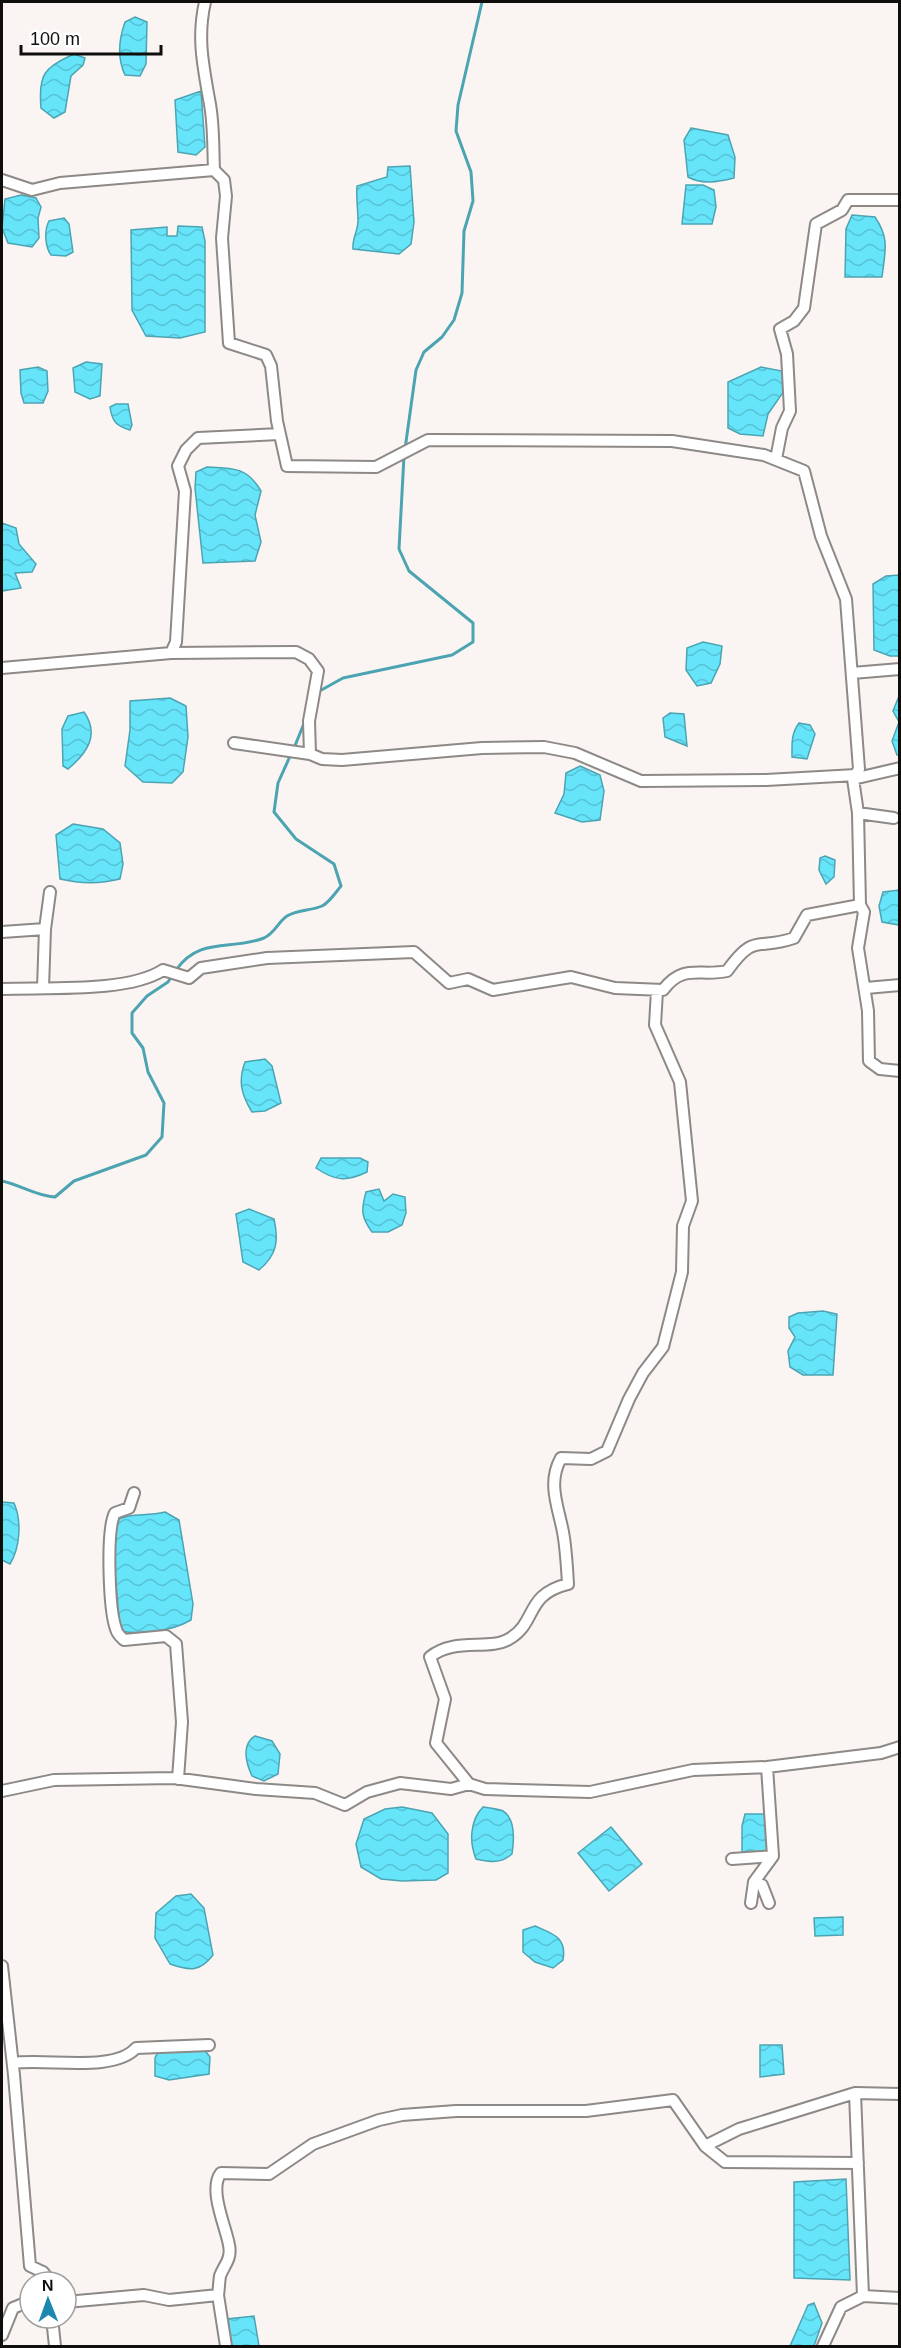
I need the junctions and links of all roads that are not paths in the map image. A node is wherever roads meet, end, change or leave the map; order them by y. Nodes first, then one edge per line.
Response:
1 (205, 2) edge
2 (214, 170) junction
3 (2, 180) edge
4 (900, 200) edge
5 (279, 434) junction
6 (776, 459) junction
7 (171, 653) junction
8 (2, 668) edge
9 (900, 669) edge
10 (852, 673) junction
11 (234, 743) dead end
12 (310, 754) junction
13 (900, 768) edge
14 (854, 777) junction
15 (858, 813) junction
16 (894, 818) dead end
17 (50, 892) dead end
18 (860, 905) junction
19 (45, 929) junction
20 (2, 932) edge
21 (900, 985) edge
22 (44, 988) junction
23 (866, 988) junction
24 (2, 990) edge
25 (657, 991) junction
26 (900, 1071) edge
27 (134, 1493) dead end
28 (900, 1747) edge
29 (767, 1767) junction
30 (178, 1779) junction
31 (469, 1784) junction
32 (2, 1791) edge
33 (773, 1856) junction
34 (732, 1859) dead end
35 (754, 1881) junction
36 (751, 1903) dead end
37 (769, 1903) dead end
38 (2, 1966) edge
39 (208, 2045) dead end
40 (13, 2062) junction
41 (855, 2093) junction
42 (900, 2094) edge
43 (705, 2146) junction
44 (858, 2163) junction
45 (39, 2270) edge
46 (218, 2295) junction
47 (863, 2296) junction
48 (900, 2298) edge
49 (78, 2301) edge
50 (18, 2306) edge
51 (53, 2330) edge
52 (2, 2335) edge
53 (55, 2346) edge
54 (226, 2346) edge
55 (823, 2346) edge

1 - 2 street
2 - 3 street
2 - 5 street
4 - 6 street
5 - 6 street
5 - 7 street
6 - 10 street
7 - 8 street
7 - 12 street
9 - 10 street
10 - 14 street
11 - 12 street
12 - 14 street
13 - 14 street
14 - 15 street
15 - 16 street
15 - 18 street
17 - 19 street
18 - 23 street
18 - 25 street
19 - 20 street
19 - 22 street
21 - 23 street
22 - 24 street
22 - 25 street
23 - 26 street
25 - 31 street
27 - 30 street
28 - 29 street
29 - 31 street
29 - 33 street
30 - 31 street
30 - 32 street
33 - 34 street
33 - 35 street
35 - 36 street
35 - 37 street
38 - 40 street
39 - 40 street
40 - 45 street
41 - 42 street
41 - 43 street
41 - 44 street
43 - 44 street
43 - 46 street
44 - 47 street
46 - 49 street
46 - 54 street
47 - 48 street
47 - 55 street
50 - 52 street
51 - 53 street

